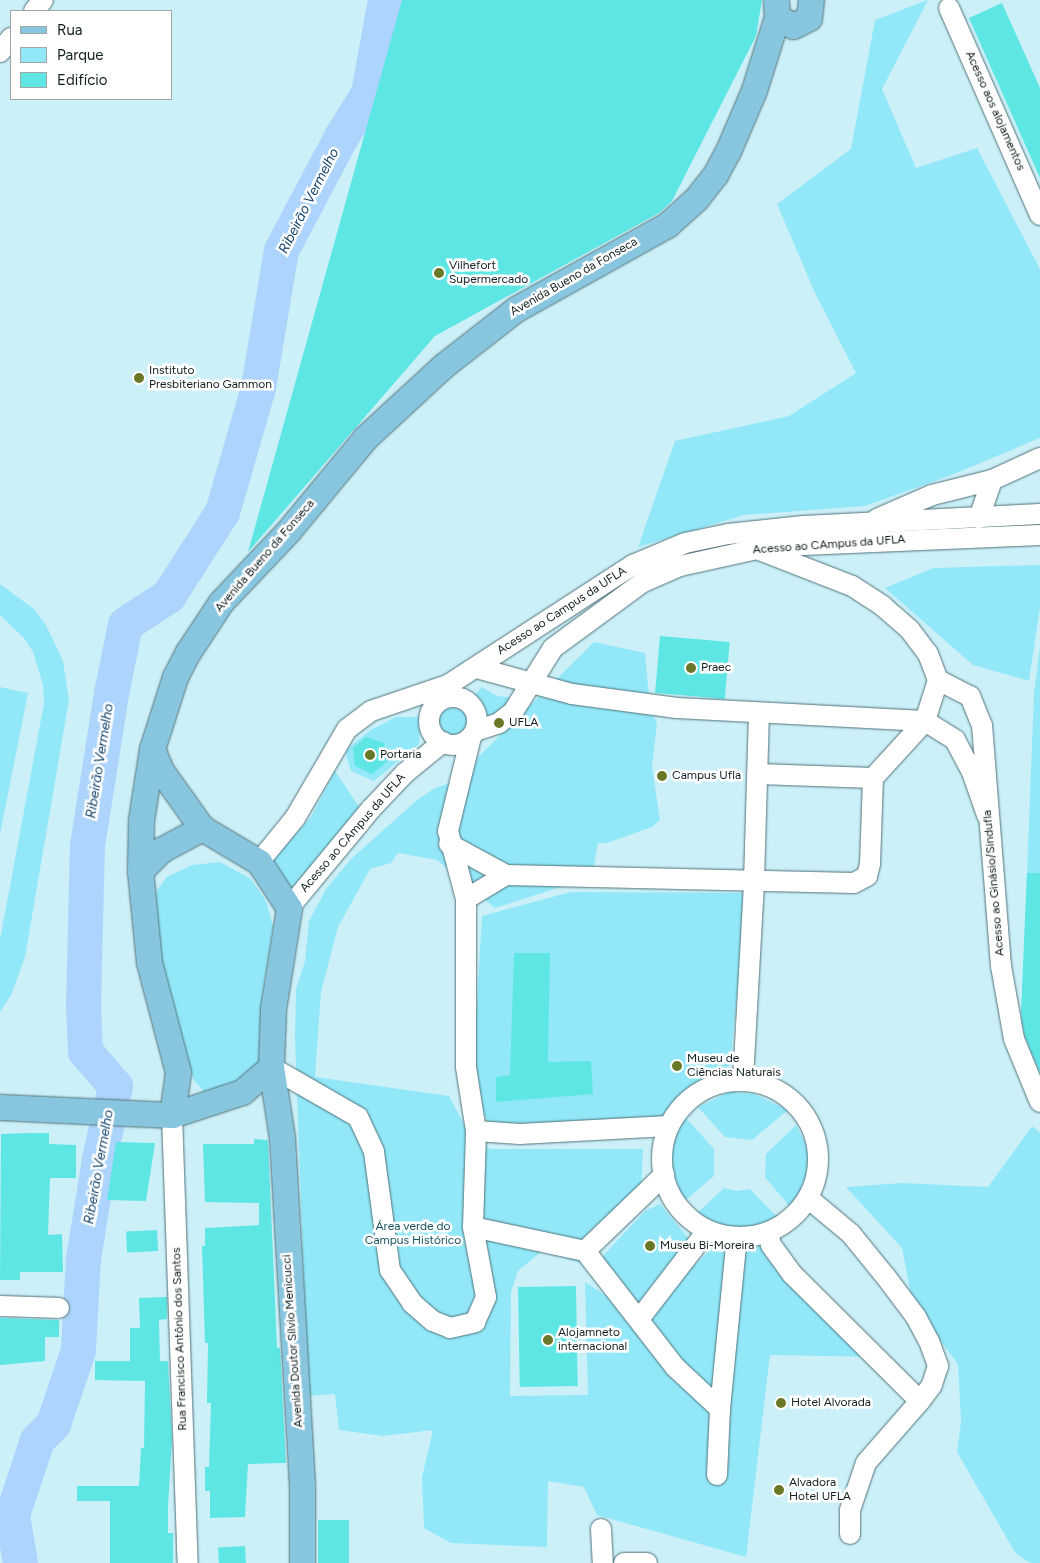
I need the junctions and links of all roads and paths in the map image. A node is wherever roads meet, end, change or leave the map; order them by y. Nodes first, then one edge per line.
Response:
1 (43, 0) edge
2 (812, 0) edge
3 (777, 8) edge
4 (949, 8) dead end
5 (35, 10) edge
6 (10, 39) edge
7 (0, 52) edge
8 (1040, 215) edge
9 (1040, 458) edge
10 (992, 480) junction
11 (1040, 514) edge
12 (979, 518) junction
13 (871, 522) junction
14 (1040, 535) edge
15 (756, 549) junction
16 (477, 668) junction
17 (938, 680) junction
18 (533, 684) junction
19 (448, 692) junction
20 (759, 714) junction
21 (925, 721) junction
22 (473, 734) junction
23 (443, 742) junction
24 (152, 749) junction
25 (758, 774) junction
26 (874, 778) junction
27 (987, 815) junction
28 (202, 828) junction
29 (449, 844) junction
30 (259, 862) junction
31 (140, 871) junction
32 (506, 875) junction
33 (754, 881) junction
34 (466, 899) junction
35 (289, 908) junction
36 (271, 1067) junction
37 (178, 1072) junction
38 (743, 1080) junction
39 (242, 1092) junction
40 (1040, 1102) edge
41 (211, 1104) junction
42 (0, 1107) edge
43 (172, 1116) junction
44 (280, 1119) junction
45 (668, 1126) junction
46 (476, 1131) junction
47 (664, 1175) junction
48 (808, 1198) junction
49 (473, 1227) junction
50 (707, 1231) junction
51 (768, 1233) junction
52 (736, 1237) junction
53 (585, 1250) junction
54 (0, 1306) edge
55 (59, 1308) dead end
56 (640, 1318) junction
57 (920, 1401) junction
58 (720, 1409) junction
59 (717, 1475) dead end
60 (601, 1529) dead end
61 (850, 1534) dead end
62 (188, 1563) edge
63 (302, 1563) edge
64 (603, 1563) edge
65 (624, 1563) edge
66 (647, 1563) edge

1 - 5 street
2 - 3 main road
3 - 24 main road, Avenida Bueno da Fonseca
4 - 8 street, Acesso aos alojamentos
6 - 7 street
9 - 10 street
10 - 12 street
10 - 13 street
11 - 12 street, Acesso ao Campus da UFLA
12 - 13 street, Acesso ao Campus da UFLA
13 - 16 street, Acesso ao Campus da UFLA
14 - 15 street, Acesso ao CAmpus da UFLA
15 - 17 street
15 - 18 street, Acesso ao CAmpus da UFLA
16 - 18 street
16 - 19 street, Acesso ao Campus da UFLA
17 - 21 street
17 - 27 street, Acesso ao Ginásio/Sindufla
18 - 20 street
18 - 22 street, Acesso ao CAmpus da UFLA
19 - 22 street
19 - 23 street
19 - 30 street, Acesso ao Campus da UFLA
20 - 21 street
20 - 25 street
21 - 26 street
21 - 27 street
22 - 23 street
22 - 29 street
23 - 35 street, Acesso ao CAmpus da UFLA
24 - 28 main road
24 - 31 main road, Avenida Bueno da Fonseca
25 - 26 street
25 - 33 street
26 - 33 street
27 - 40 street, Acesso ao Ginásio/Sindufla
28 - 30 main road
28 - 31 main road
29 - 32 street
29 - 34 street
30 - 35 main road
31 - 37 main road, Avenida Bueno da Fonseca
32 - 33 street
32 - 34 street
33 - 38 street
34 - 46 street
35 - 36 main road, Avenida Doutor Sílvio Menicucci
36 - 39 main road
36 - 44 main road, Avenida Doutor Sílvio Menicucci
36 - 49 street
37 - 41 main road
37 - 43 main road, Avenida Bueno da Fonseca
38 - 45 street
38 - 48 street
39 - 41 main road
39 - 44 main road
41 - 43 main road
42 - 43 main road
43 - 62 street, Rua Francisco Antônio dos Santos
44 - 63 main road, Avenida Doutor Sílvio Menicucci
45 - 46 street
45 - 47 street
46 - 49 street
47 - 50 street
47 - 53 street
48 - 51 street
48 - 57 street
49 - 53 street
50 - 52 street
50 - 56 street
51 - 52 street
51 - 57 street
52 - 58 street
53 - 56 street
54 - 55 street
56 - 58 street
57 - 61 street
58 - 59 street
60 - 64 street
65 - 66 street

